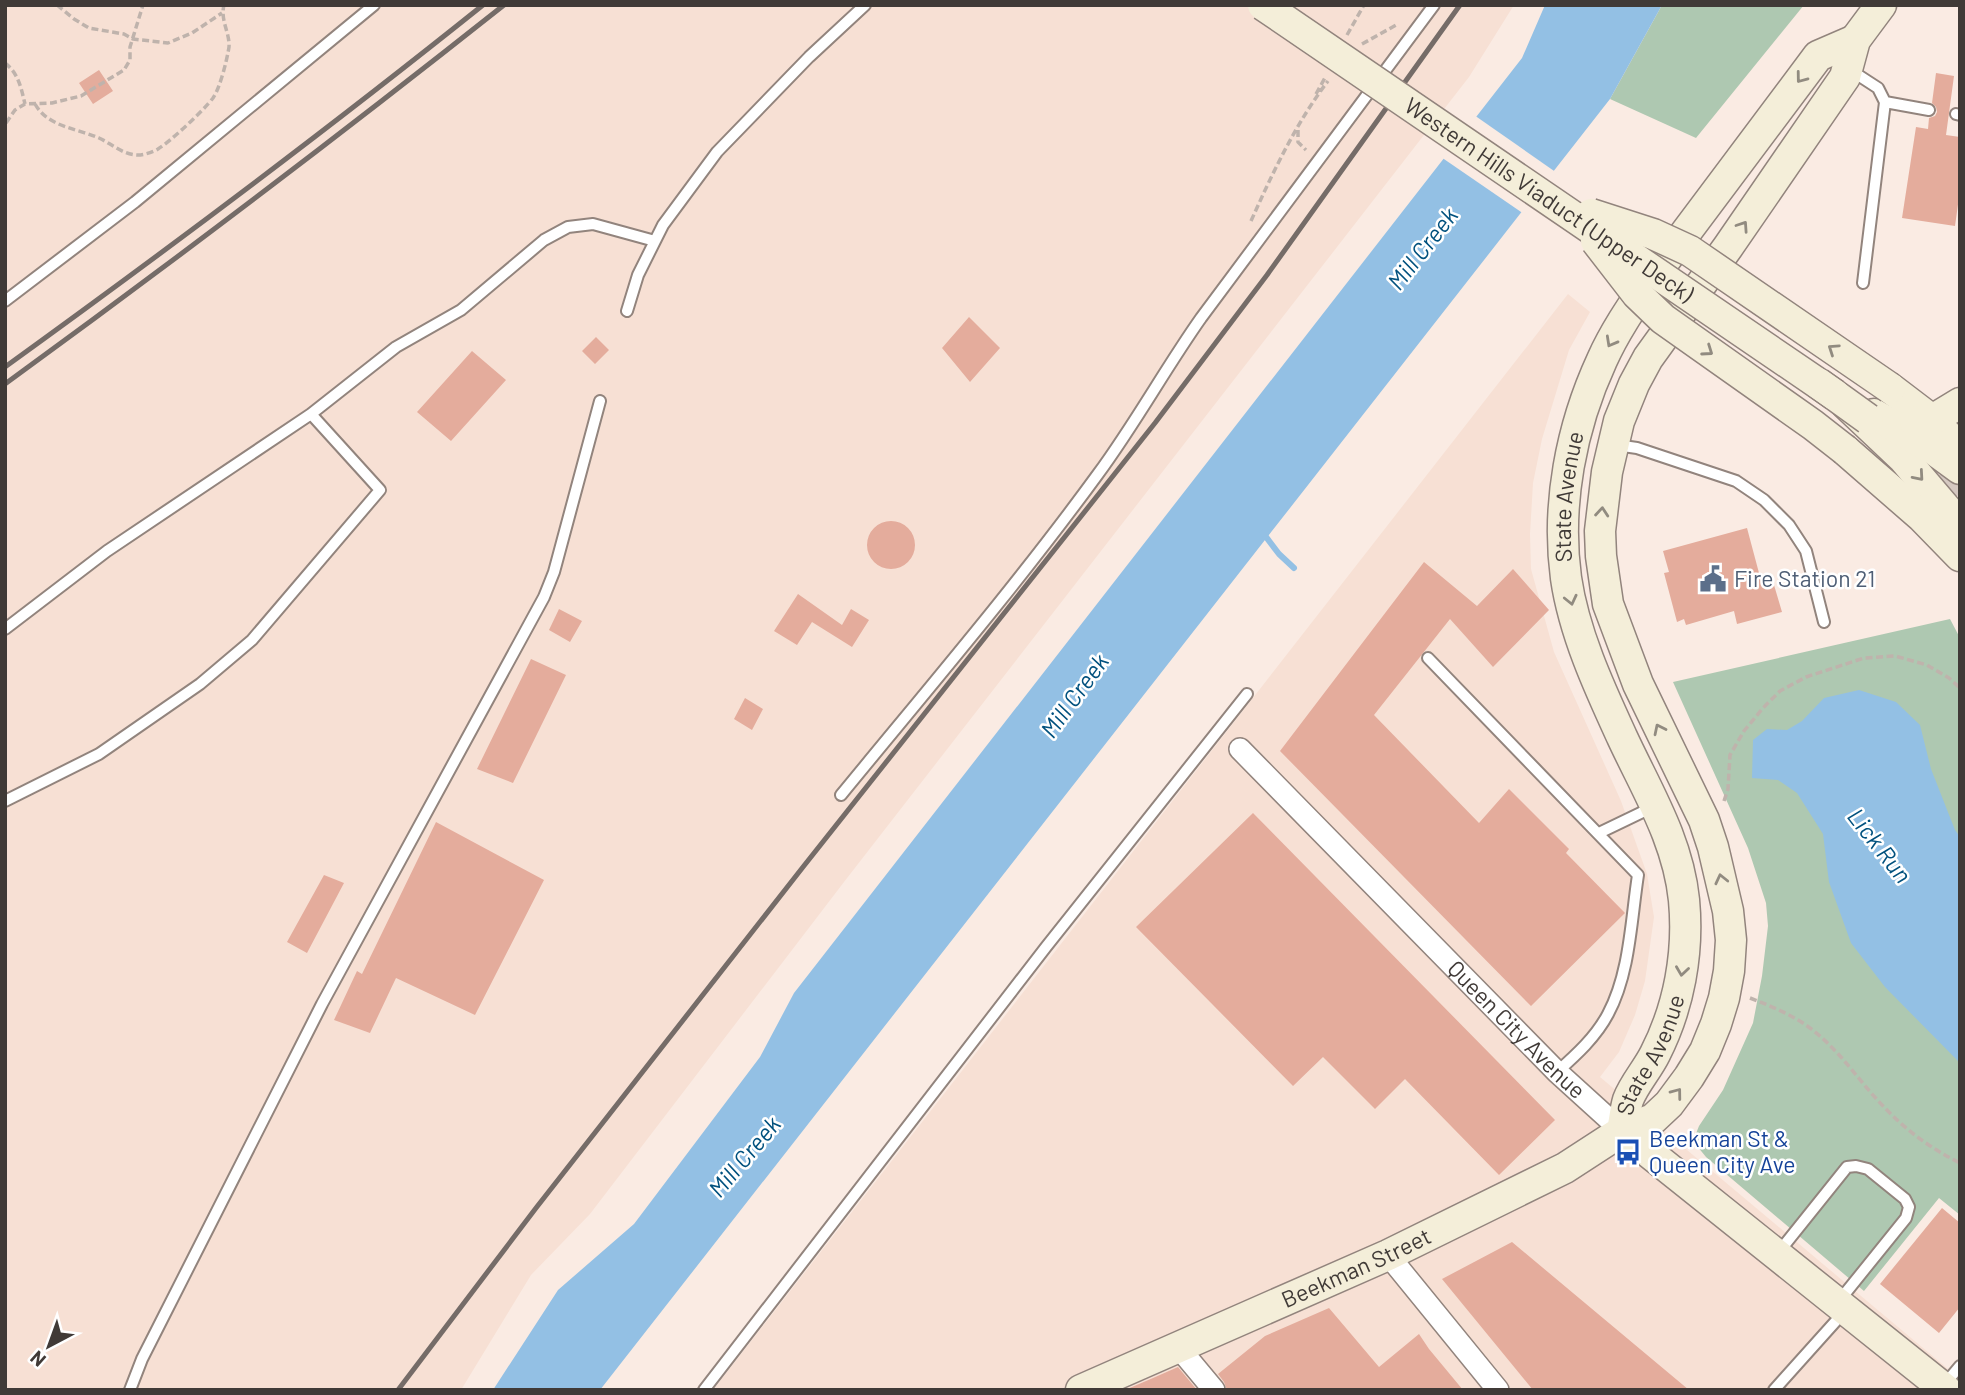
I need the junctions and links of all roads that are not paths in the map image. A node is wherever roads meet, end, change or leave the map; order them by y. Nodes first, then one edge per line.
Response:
1 (374, 5) edge
2 (865, 5) edge
3 (1263, 5) edge
4 (1269, 5) edge
5 (1434, 5) edge
6 (1881, 5) edge
7 (1855, 40) junction
8 (1845, 77) junction
9 (1885, 102) junction
10 (1928, 110) dead end
11 (1559, 199) junction
12 (655, 241) junction
13 (1863, 283) dead end
14 (5, 301) edge
15 (627, 312) dead end
16 (1835, 394) junction
17 (600, 401) dead end
18 (1960, 403) edge
19 (311, 414) junction
20 (1932, 420) junction
21 (1881, 422) junction
22 (1613, 445) junction
23 (1960, 448) edge
24 (1960, 468) edge
25 (1960, 525) edge
26 (1960, 555) edge
27 (1824, 622) dead end
28 (5, 629) edge
29 (1428, 658) dead end
30 (1247, 694) dead end
31 (1240, 748) dead end
32 (841, 795) dead end
33 (5, 801) edge
34 (1656, 806) junction
35 (1599, 833) junction
36 (1557, 1072) junction
37 (1622, 1132) junction
38 (1388, 1255) junction
39 (1776, 1255) junction
40 (1841, 1306) junction
41 (1179, 1348) junction
42 (1949, 1381) edge
43 (130, 1390) edge
44 (704, 1390) edge
45 (1081, 1390) edge
46 (1214, 1390) edge
47 (1497, 1390) edge
48 (1774, 1390) edge

1 - 14 lane
2 - 12 lane
3 - 16 main road, Western Hills Viaduct (Upper Deck), bridge
4 - 11 main road, bridge
5 - 32 lane
6 - 7 main road, State Avenue
7 - 8 main road, State Avenue
7 -> 34 main road, State Avenue
8 - 9 lane
22 -> 8 main road, State Avenue
9 - 10 lane
9 - 13 lane
20 -> 11 main road, bridge
11 - 21 main road, bridge
11 -> 26 main road, bridge
12 - 15 lane
12 - 19 lane
16 - 21 main road, Western Hills Viaduct (Upper Deck), bridge
16 -> 25 main road, Western Hills Viaduct (Upper Deck), bridge
17 - 43 lane
18 - 20 main road
19 - 28 lane
19 - 33 lane
20 - 21 main road
20 - 23 main road
21 - 24 main road, Western Hills Viaduct (Upper Deck)
22 - 27 lane
37 -> 22 main road, State Avenue
29 - 35 lane
30 - 44 lane
31 - 36 street, Queen City Avenue
34 - 35 lane
34 -> 37 main road, State Avenue
35 - 36 lane
36 - 37 street, Queen City Avenue
37 - 38 main road, Beekman Street
37 - 39 main road, Queen City Avenue
38 - 41 main road, Beekman Street
38 - 47 street
39 - 40 main road, Queen City Avenue
39 - 40 lane
40 - 42 main road, Queen City Avenue
40 - 48 lane
41 - 45 main road, Beekman Street
41 - 46 street

